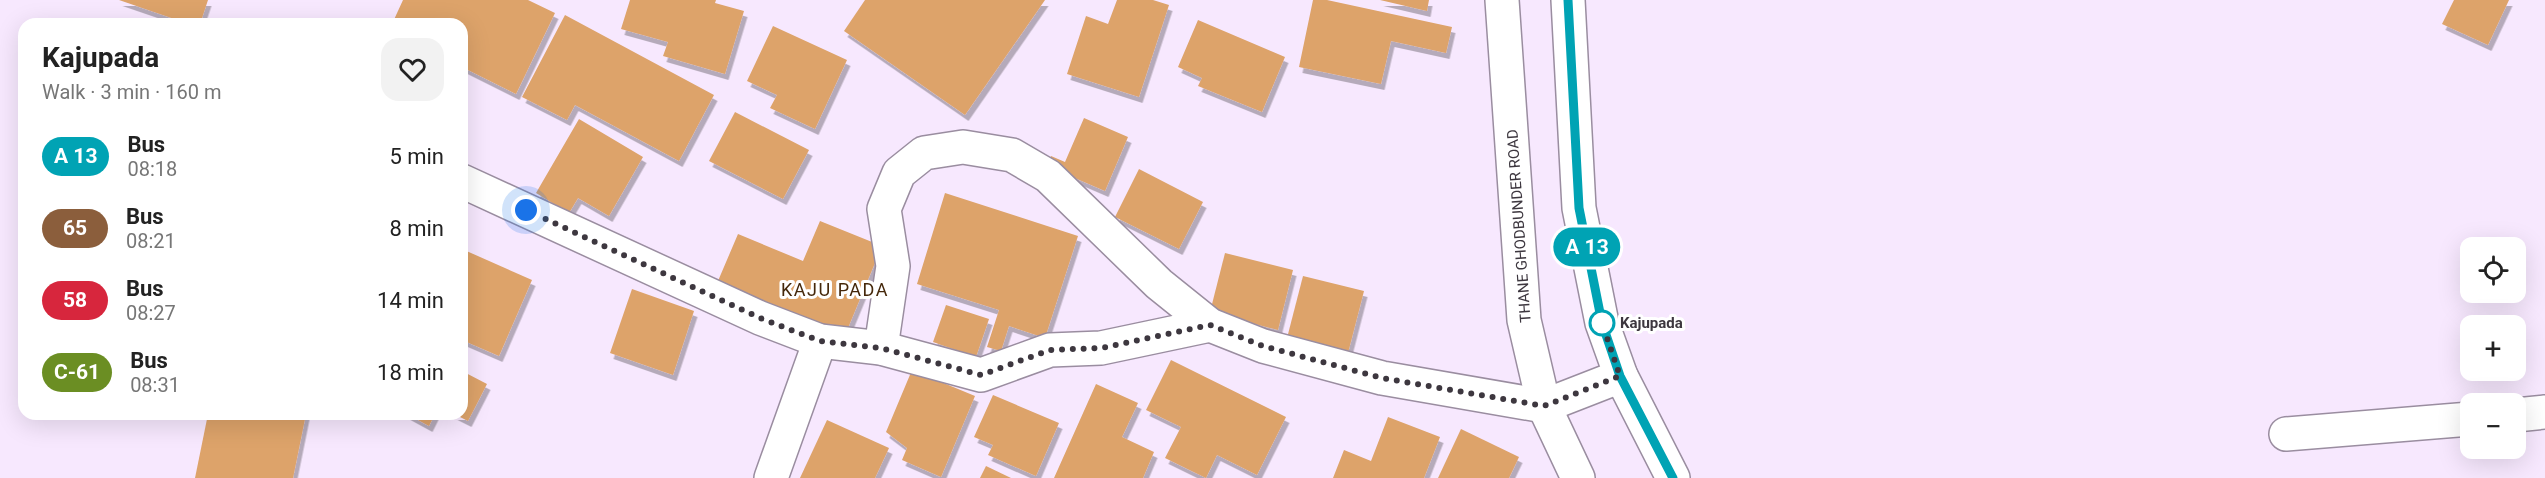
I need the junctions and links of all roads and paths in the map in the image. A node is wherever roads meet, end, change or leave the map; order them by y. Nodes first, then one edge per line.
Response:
1 (1502, 0) edge
2 (1569, 0) edge
3 (468, 184) edge
4 (1210, 325) junction
5 (820, 341) junction
6 (881, 348) junction
7 (1620, 376) junction
8 (1544, 406) junction
9 (2545, 412) edge
10 (2526, 414) edge
11 (2460, 420) edge
12 (2286, 434) dead end
13 (771, 478) edge
14 (1578, 478) edge
15 (1673, 478) edge

1 - 8 street, THANE GHODBUNDER ROAD
2 - 7 street
3 - 5 street
4 - 6 street
4 - 6 street
4 - 8 street
5 - 6 street
5 - 13 street
7 - 8 street
7 - 15 street
8 - 14 street, THANE GHODBUNDER ROAD
9 - 10 street
11 - 12 street

